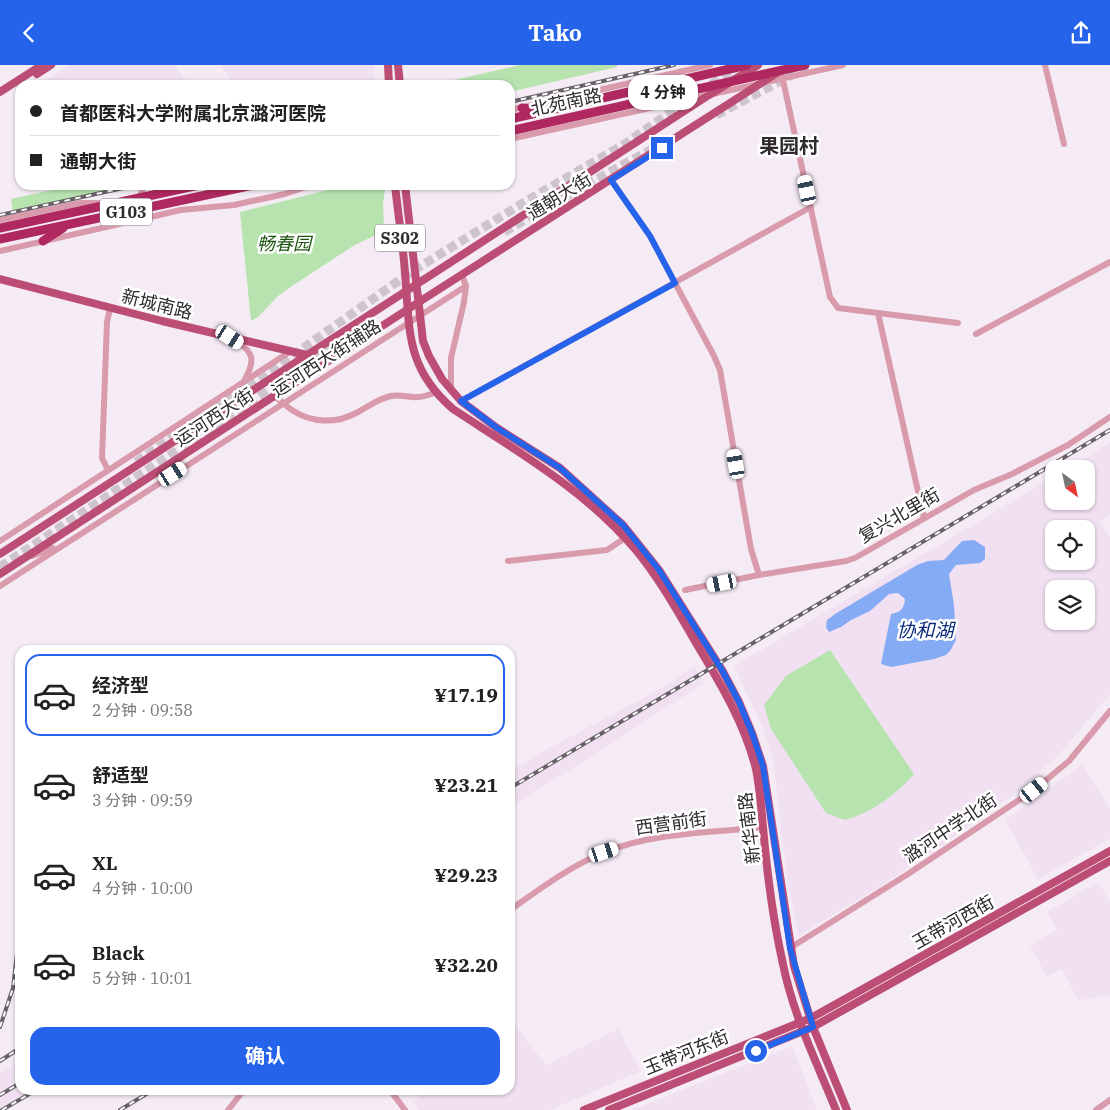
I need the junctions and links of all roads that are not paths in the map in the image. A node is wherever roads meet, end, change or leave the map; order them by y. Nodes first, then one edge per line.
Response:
1 (42, 65) edge
2 (51, 65) edge
3 (388, 65) edge
4 (398, 65) edge
5 (710, 65) edge
6 (747, 65) edge
7 (758, 65) edge
8 (790, 65) edge
9 (805, 65) edge
10 (843, 65) edge
11 (1045, 65) edge
12 (782, 75) junction
13 (19, 80) edge
14 (28, 80) edge
15 (389, 80) edge
16 (400, 80) edge
17 (15, 82) edge
18 (762, 83) junction
19 (726, 84) junction
20 (15, 88) edge
21 (0, 92) edge
22 (709, 95) junction
23 (0, 98) edge
24 (522, 108) junction
25 (515, 109) edge
26 (549, 111) junction
27 (515, 118) edge
28 (515, 130) edge
29 (515, 138) edge
30 (1064, 144) dead end
31 (611, 180) junction
32 (143, 190) edge
33 (176, 190) edge
34 (229, 190) edge
35 (296, 190) edge
36 (396, 190) edge
37 (407, 190) edge
38 (139, 198) junction
39 (117, 202) junction
40 (811, 207) junction
41 (0, 220) edge
42 (69, 224) junction
43 (0, 228) edge
44 (0, 239) edge
45 (43, 241) junction
46 (0, 251) edge
47 (1110, 262) edge
48 (462, 275) junction
49 (0, 279) edge
50 (675, 283) junction
51 (417, 284) junction
52 (466, 286) junction
53 (406, 290) junction
54 (418, 302) junction
55 (110, 308) junction
56 (408, 309) junction
57 (878, 313) junction
58 (420, 316) junction
59 (958, 323) dead end
60 (408, 324) junction
61 (976, 334) dead end
62 (230, 337) junction
63 (291, 351) junction
64 (307, 355) junction
65 (243, 383) junction
66 (451, 391) junction
67 (437, 392) junction
68 (274, 396) junction
69 (461, 401) junction
70 (284, 403) junction
71 (1110, 417) edge
72 (108, 470) junction
73 (924, 518) junction
74 (624, 538) junction
75 (0, 541) edge
76 (64, 544) junction
77 (0, 554) edge
78 (21, 560) junction
79 (508, 561) dead end
80 (0, 574) edge
81 (759, 575) junction
82 (0, 586) edge
83 (685, 590) dead end
84 (1110, 711) edge
85 (763, 827) junction
86 (1110, 851) edge
87 (1110, 861) edge
88 (515, 907) edge
89 (790, 948) junction
90 (811, 1018) junction
91 (800, 1023) junction
92 (813, 1027) junction
93 (804, 1031) junction
94 (240, 1095) edge
95 (394, 1095) edge
96 (1110, 1100) edge
97 (228, 1110) edge
98 (405, 1110) edge
99 (584, 1110) edge
100 (609, 1110) edge
101 (836, 1110) edge
102 (847, 1110) edge
103 (1096, 1110) edge

1 - 13 main road
2 - 14 main road
3 - 15 main road
4 - 16 main road
5 - 24 street
6 - 26 highway, 北苑南路
7 - 19 main road, 通朝大街
8 - 12 main road, 通朝大街
9 - 12 highway, 北苑南路
10 - 12 street
11 - 30 street
12 - 18 main road, 通朝大街
12 - 19 highway, 北苑南路
12 - 40 street
17 - 21 main road
18 - 22 street
18 - 31 main road, 通朝大街
19 - 22 main road, 通朝大街
19 - 28 highway, 北苑南路
20 - 23 main road
22 - 29 street
22 - 51 main road, 通朝大街
24 - 25 street
24 - 26 highway
26 - 27 highway, 北苑南路
31 - 48 main road, 通朝大街
31 - 50 street
32 - 38 street
33 - 38 highway, G103
34 - 42 highway, G103
35 - 45 street
36 - 53 main road, S302
37 - 51 main road, S302
38 - 39 highway, G103
39 - 41 street
39 - 43 highway, G103
40 - 50 street
40 - 57 street
42 - 44 highway, G103
42 - 45 highway
45 - 46 street
47 - 61 street
48 - 52 street
48 - 54 main road, 通朝大街
49 - 55 main road, 新城南路
50 - 69 street
50 - 81 street
51 - 53 main road, 通朝大街
51 - 54 main road, S302
52 - 58 street, 运河西大街辅路
52 - 66 street
53 - 56 main road, S302
53 - 64 main road, 运河西大街
54 - 56 main road, 运河西大街
54 - 58 main road, 新华南路
55 - 62 main road, 新城南路
55 - 72 street
56 - 60 main road, 新华南路
56 - 68 main road, 运河西大街
57 - 59 street
57 - 73 street
58 - 60 street, 运河西大街辅路
58 - 66 main road, 新华南路
60 - 67 main road, 新华南路
60 - 70 street, 运河西大街辅路
62 - 63 main road, 新城南路
62 - 65 street
63 - 64 main road, 新城南路
63 - 65 street, 运河西大街辅路
64 - 77 main road, 运河西大街
65 - 72 street, 运河西大街辅路
66 - 69 main road, 新华南路
67 - 70 street
67 - 74 main road, 新华南路
68 - 70 street
68 - 78 main road, 运河西大街
69 - 89 main road, 新华南路
70 - 76 street, 运河西大街辅路
71 - 73 street, 复兴北里街
72 - 75 street, 运河西大街辅路
73 - 81 street, 复兴北里街
74 - 79 street
74 - 85 main road, 新华南路
76 - 78 street
76 - 82 street, 运河西大街辅路
78 - 80 main road, 运河西大街
81 - 83 street, 复兴北里街
84 - 89 street, 潞河中学北街
85 - 88 street, 西营前街
85 - 91 main road, 新华南路
86 - 90 main road, 玉带河西街
87 - 92 main road, 玉带河西街
89 - 90 main road, 新华南路
90 - 91 main road, 玉带河西街
90 - 92 main road, 新华南路
91 - 93 main road, 新华南路
91 - 99 main road, 玉带河东街
92 - 93 main road, 玉带河西街
92 - 102 main road, 新华南路
93 - 100 main road, 玉带河东街
93 - 101 main road, 新华南路
94 - 97 street
95 - 98 street
96 - 103 street

